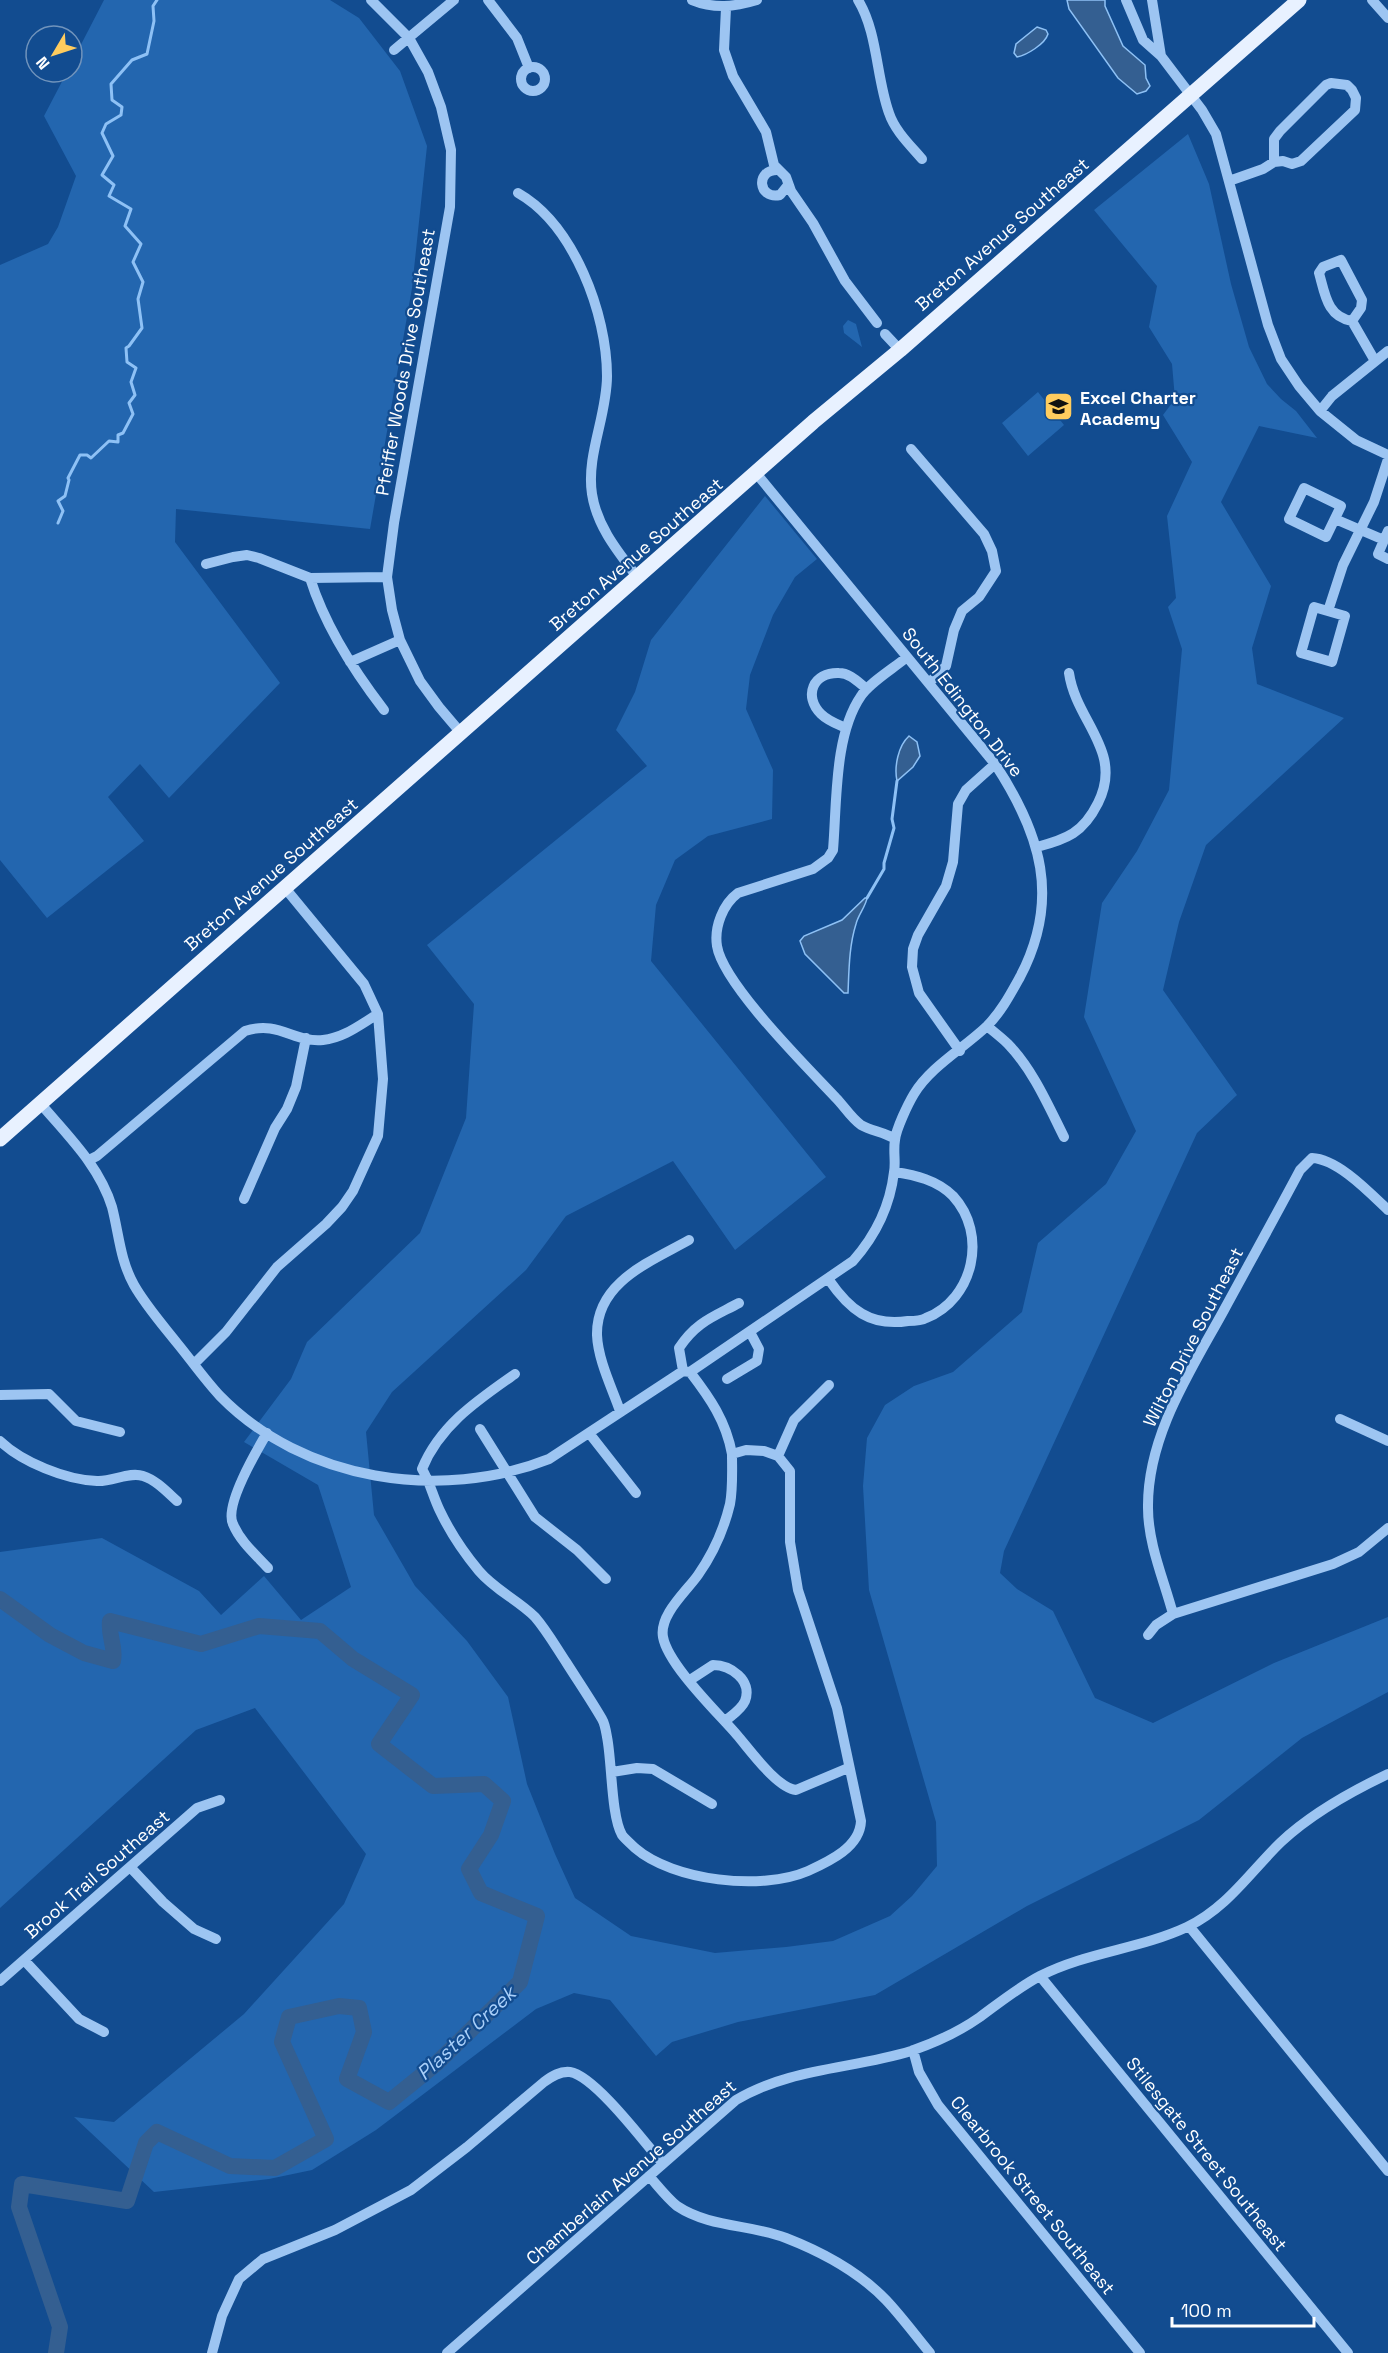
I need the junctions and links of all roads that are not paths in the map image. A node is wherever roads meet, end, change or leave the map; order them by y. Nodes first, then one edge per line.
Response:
1 (371, 0) edge
2 (454, 0) edge
3 (488, 0) edge
4 (692, 0) edge
5 (757, 0) edge
6 (858, 0) edge
7 (1126, 0) edge
8 (1152, 0) edge
9 (1299, 0) edge
10 (1372, 0) edge
11 (726, 8) junction
12 (1388, 18) edge
13 (410, 39) junction
14 (394, 50) dead end
15 (1161, 56) junction
16 (529, 68) dead end
17 (1189, 95) junction
18 (772, 159) junction
19 (922, 159) dead end
20 (1274, 162) junction
21 (778, 170) junction
22 (766, 173) junction
23 (1229, 181) junction
24 (788, 191) junction
25 (518, 193) dead end
26 (1352, 321) junction
27 (877, 323) dead end
28 (885, 334) dead end
29 (900, 350) junction
30 (1388, 351) edge
31 (1375, 361) junction
32 (1320, 411) junction
33 (911, 449) dead end
34 (1388, 457) edge
35 (756, 473) junction
36 (1335, 519) junction
37 (1359, 531) junction
38 (1386, 535) edge
39 (1388, 559) edge
40 (206, 564) dead end
41 (387, 577) junction
42 (310, 578) junction
43 (638, 578) junction
44 (1328, 611) junction
45 (399, 640) junction
46 (907, 657) junction
47 (350, 662) junction
48 (1070, 673) dead end
49 (929, 683) junction
50 (867, 689) junction
51 (384, 710) dead end
52 (846, 728) junction
53 (461, 733) junction
54 (995, 764) junction
55 (1037, 847) junction
56 (285, 888) junction
57 (378, 1014) junction
58 (987, 1026) junction
59 (306, 1038) junction
60 (960, 1051) junction
61 (40, 1103) junction
62 (1064, 1137) dead end
63 (0, 1139) edge
64 (895, 1139) junction
65 (89, 1160) junction
66 (895, 1172) junction
67 (244, 1199) dead end
68 (1388, 1210) edge
69 (689, 1240) dead end
70 (829, 1280) junction
71 (739, 1303) dead end
72 (750, 1332) junction
73 (194, 1364) junction
74 (686, 1372) junction
75 (515, 1374) dead end
76 (727, 1378) dead end
77 (829, 1385) dead end
78 (0, 1395) edge
79 (620, 1411) junction
80 (1340, 1419) dead end
81 (480, 1429) dead end
82 (120, 1432) dead end
83 (589, 1432) junction
84 (267, 1433) junction
85 (0, 1441) edge
86 (1388, 1441) edge
87 (732, 1454) junction
88 (778, 1456) junction
89 (508, 1471) junction
90 (429, 1481) junction
91 (636, 1493) dead end
92 (177, 1501) dead end
93 (1388, 1528) edge
94 (268, 1568) dead end
95 (606, 1579) dead end
96 (1173, 1614) junction
97 (1148, 1635) dead end
98 (690, 1680) junction
99 (725, 1721) junction
100 (848, 1768) junction
101 (612, 1772) junction
102 (1388, 1774) edge
103 (220, 1800) dead end
104 (712, 1804) dead end
105 (131, 1868) junction
106 (1189, 1926) junction
107 (216, 1939) dead end
108 (24, 1960) junction
109 (1040, 1976) junction
110 (0, 1981) edge
111 (104, 2032) dead end
112 (913, 2050) junction
113 (663, 2164) junction
114 (1388, 2170) edge
115 (649, 2176) junction
116 (212, 2353) edge
117 (447, 2353) edge
118 (930, 2353) edge
119 (1140, 2353) edge
120 (1348, 2353) edge

1 - 13 street, Pfeiffer Woods Drive Southeast
2 - 13 street
3 - 16 street
4 - 11 street
5 - 11 street
6 - 19 street
7 - 15 street
8 - 15 street
9 - 17 main road, Breton Avenue Southeast
10 - 12 street
11 - 18 street
13 - 14 street
13 - 41 street, Pfeiffer Woods Drive Southeast
15 - 17 street
17 - 23 street
17 - 29 main road, Breton Avenue Southeast
18 - 21 street
18 - 22 street
20 - 20 street
20 - 23 street
21 - 22 street
21 - 24 street
22 - 24 street
23 - 32 street
24 - 27 street
25 - 43 street
26 - 26 street
26 - 31 street
28 - 29 street
29 - 35 main road, Breton Avenue Southeast
30 - 31 street
31 - 32 street
32 - 34 street
33 - 49 street
34 - 37 street
35 - 43 main road, Breton Avenue Southeast
35 - 46 street, South Edington Drive
36 - 36 street
36 - 37 street
37 - 38 street
37 - 44 street
38 - 39 street
40 - 42 street
41 - 42 street
41 - 45 street, Pfeiffer Woods Drive Southeast
42 - 47 street
43 - 53 main road, Breton Avenue Southeast
44 - 44 street
45 - 47 street
45 - 53 street, Pfeiffer Woods Drive Southeast
46 - 49 street, South Edington Drive
46 - 50 street
47 - 51 street
48 - 55 street
49 - 54 street, South Edington Drive
50 - 52 street
50 - 52 street
52 - 64 street
53 - 56 main road, Breton Avenue Southeast
54 - 55 street, South Edington Drive
54 - 60 street
55 - 58 street, South Edington Drive
56 - 57 street
56 - 61 main road, Breton Avenue Southeast
57 - 59 street
57 - 73 street
58 - 60 street, South Edington Drive
58 - 62 street
59 - 65 street
59 - 67 street
60 - 64 street, South Edington Drive
61 - 63 main road, Breton Avenue Southeast
61 - 65 street, South Edington Drive
64 - 66 street, South Edington Drive
65 - 73 street, South Edington Drive
66 - 70 street, South Edington Drive
66 - 70 street
68 - 96 street, Wilton Drive Southeast
69 - 79 street
70 - 72 street, South Edington Drive
71 - 74 street
72 - 74 street, South Edington Drive
72 - 76 street
73 - 84 street, South Edington Drive
74 - 79 street, South Edington Drive
74 - 87 street
75 - 90 street
77 - 88 street
78 - 82 street
79 - 83 street, South Edington Drive
80 - 86 street
81 - 89 street
83 - 89 street, South Edington Drive
83 - 91 street
84 - 90 street, South Edington Drive
84 - 94 street
85 - 92 street
87 - 88 street
87 - 98 street
88 - 100 street
89 - 90 street, South Edington Drive
89 - 95 street
90 - 101 street
93 - 96 street
96 - 97 street
98 - 99 street
98 - 99 street
99 - 100 street
100 - 101 street
101 - 104 street
102 - 106 street, Chamberlain Avenue Southeast
103 - 105 street, Brook Trail Southeast
105 - 107 street
105 - 108 street, Brook Trail Southeast
106 - 109 street, Chamberlain Avenue Southeast
106 - 114 street
108 - 110 street, Brook Trail Southeast
108 - 111 street
109 - 112 street, Chamberlain Avenue Southeast
109 - 120 street, Stilesgate Street Southeast
112 - 113 street, Chamberlain Avenue Southeast
112 - 119 street, Clearbrook Street Southeast
113 - 115 street, Chamberlain Avenue Southeast
113 - 116 street
115 - 117 street, Chamberlain Avenue Southeast
115 - 118 street

